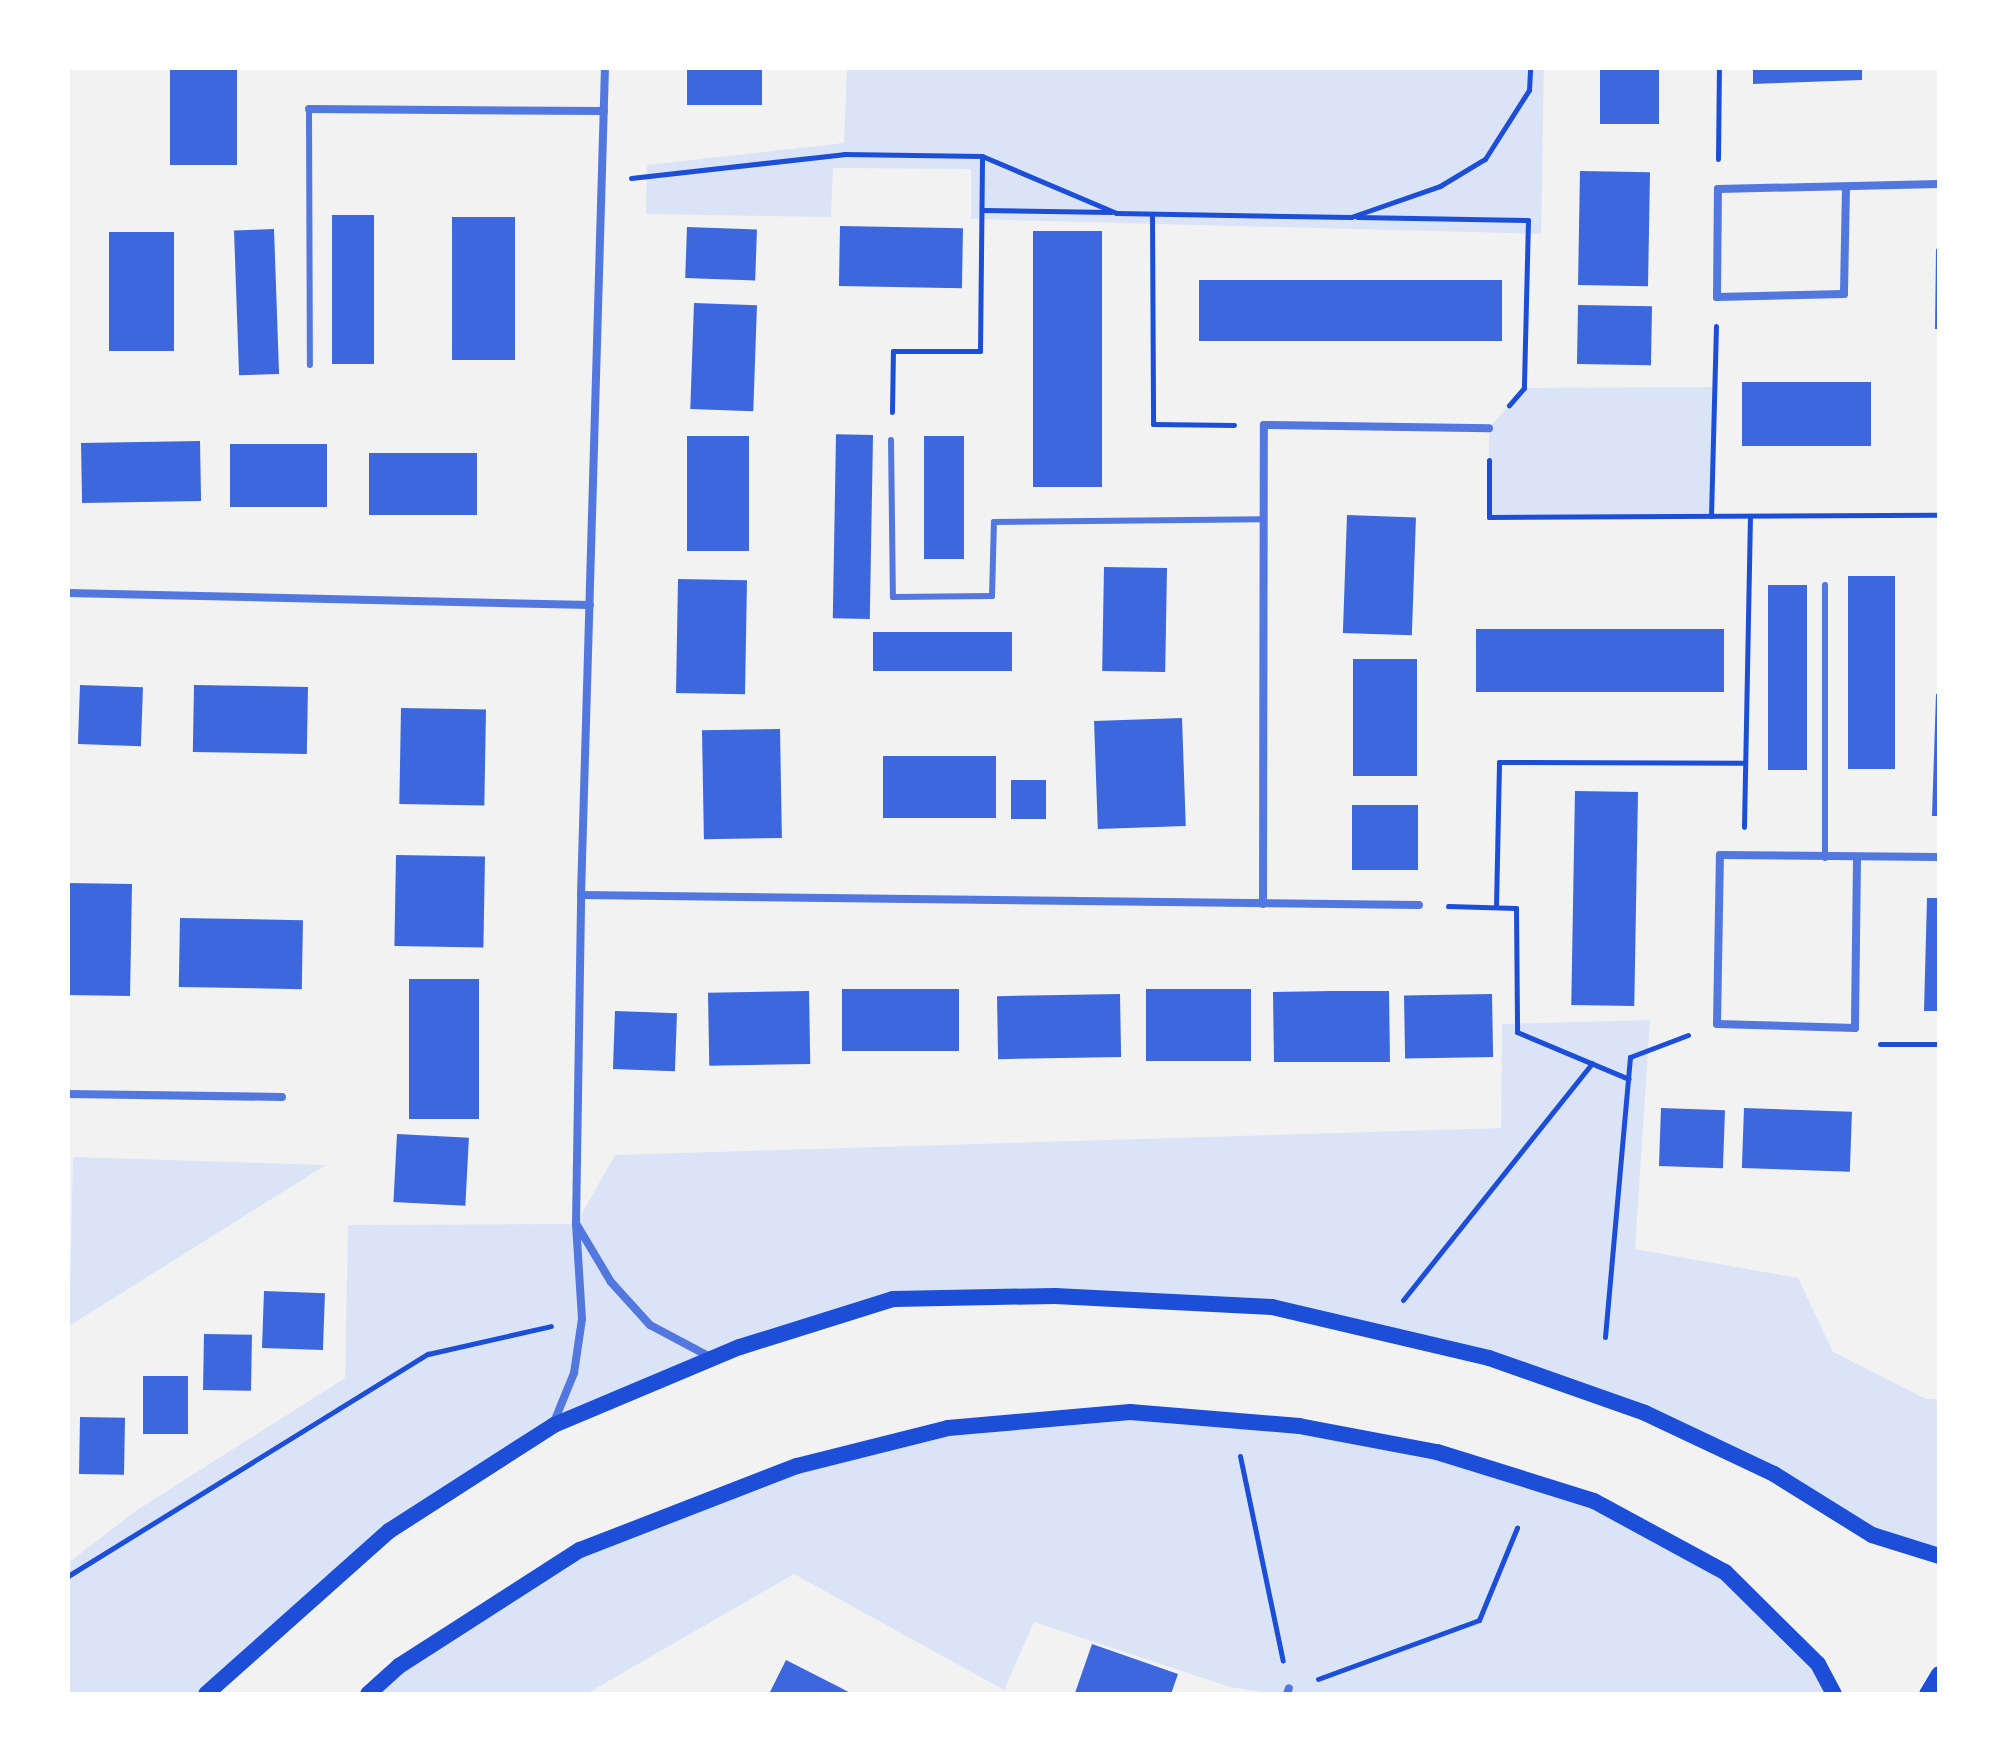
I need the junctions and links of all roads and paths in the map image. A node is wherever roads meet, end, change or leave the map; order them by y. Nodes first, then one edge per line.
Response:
1 (605, 68) edge
2 (1530, 68) edge
3 (1719, 68) edge
4 (309, 109) joint
5 (604, 111) junction
6 (982, 156) junction
7 (604, 181) junction
8 (1939, 184) edge
9 (1846, 187) junction
10 (1718, 189) junction
11 (982, 210) junction
12 (1116, 213) junction
13 (1152, 214) junction
14 (1351, 217) junction
15 (1717, 297) junction
16 (310, 365) dead end
17 (1264, 425) junction
18 (1489, 428) junction
19 (891, 440) joint
20 (1939, 515) edge
21 (1711, 516) junction
22 (1750, 516) junction
23 (1262, 519) junction
24 (1825, 585) dead end
25 (68, 593) edge
26 (590, 605) junction
27 (1744, 763) junction
28 (1744, 856) junction
29 (1939, 857) edge
30 (1825, 858) junction
31 (1857, 859) junction
32 (581, 895) junction
33 (1263, 904) junction
34 (1419, 905) joint
35 (1496, 907) junction
36 (1717, 1024) junction
37 (1855, 1028) junction
38 (1939, 1044) edge
39 (1592, 1063) junction
40 (1629, 1079) junction
41 (68, 1094) edge
42 (282, 1097) dead end
43 (576, 1224) junction
44 (564, 1324) dead end
45 (1378, 1332) junction
46 (1605, 1337) dead end
47 (714, 1359) junction
48 (1232, 1421) junction
49 (554, 1425) junction
50 (1517, 1528) dead end
51 (1939, 1556) edge
52 (68, 1576) edge
53 (1939, 1674) edge
54 (1288, 1691) edge
55 (206, 1694) edge
56 (368, 1694) edge
57 (1834, 1694) edge
58 (1927, 1694) edge

1 - 5 street
2 - 14 path
3 - 10 path
4 - 5 street
4 - 16 lane
5 - 7 street
6 - 7 path
6 - 11 path
6 - 12 path
7 - 26 street
8 - 9 street
9 - 10 street
9 - 15 street
10 - 15 street
11 - 12 path
11 - 19 path
12 - 13 path
13 - 14 path
13 - 17 path
14 - 18 path
15 - 21 path
17 - 18 street
17 - 23 street
18 - 21 path
19 - 23 lane
20 - 22 path
21 - 22 path
22 - 27 path
23 - 33 street
24 - 30 lane
25 - 26 street
26 - 32 street
27 - 28 path
27 - 35 path
28 - 30 street
28 - 36 street
29 - 31 street
30 - 31 street
31 - 37 street
32 - 33 street
32 - 43 street
33 - 34 street
34 - 35 path
35 - 39 path
36 - 37 street
36 - 40 path
37 - 38 path
39 - 40 path
39 - 45 path
40 - 46 path
41 - 42 street
43 - 47 street
43 - 49 street
44 - 52 path
45 - 47 main road
45 - 51 main road
47 - 49 main road
48 - 54 path
48 - 56 main road
48 - 57 main road
49 - 55 main road
50 - 54 path
53 - 58 main road

